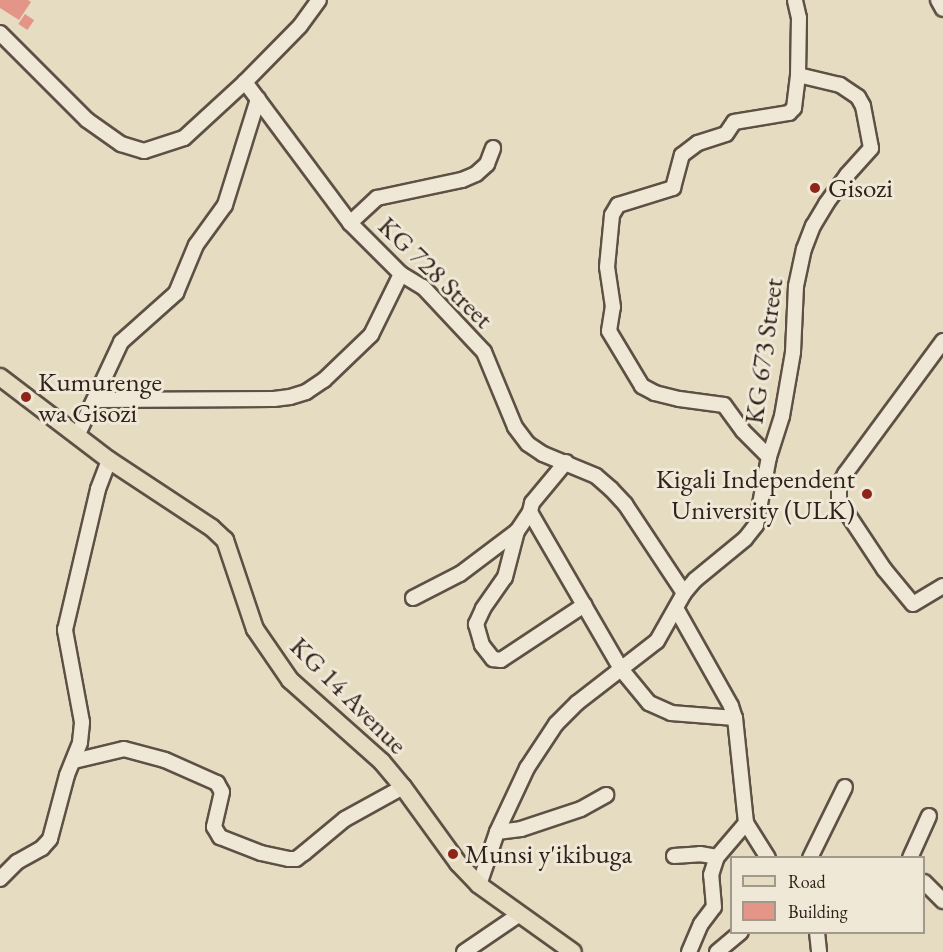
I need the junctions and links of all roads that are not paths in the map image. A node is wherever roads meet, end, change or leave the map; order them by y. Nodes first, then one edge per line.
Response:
1 (319, 0) edge
2 (795, 0) edge
3 (938, 0) edge
4 (943, 9) edge
5 (0, 33) edge
6 (798, 75) junction
7 (245, 82) junction
8 (258, 99) junction
9 (493, 148) dead end
10 (350, 223) junction
11 (401, 274) junction
12 (943, 341) edge
13 (0, 377) edge
14 (95, 400) junction
15 (78, 434) junction
16 (769, 458) junction
17 (109, 460) junction
18 (566, 462) junction
19 (530, 512) junction
20 (517, 531) junction
21 (943, 586) edge
22 (684, 593) junction
23 (413, 598) dead end
24 (584, 605) junction
25 (677, 610) junction
26 (621, 669) junction
27 (735, 718) junction
28 (74, 761) junction
29 (404, 787) junction
30 (845, 787) dead end
31 (606, 795) dead end
32 (929, 816) dead end
33 (746, 823) junction
34 (497, 832) junction
35 (674, 856) dead end
36 (767, 856) edge
37 (811, 856) edge
38 (911, 856) edge
39 (717, 857) junction
40 (0, 879) edge
41 (925, 883) edge
42 (479, 885) junction
43 (943, 901) edge
44 (520, 914) junction
45 (740, 934) edge
46 (817, 934) edge
47 (464, 952) edge
48 (573, 952) edge
49 (689, 952) edge
50 (717, 952) edge
51 (819, 952) edge

1 - 7 street
2 - 6 street
3 - 4 street
5 - 7 street
6 - 16 street, KG 673 Street
6 - 16 street
7 - 8 street, KG 728 Street
8 - 10 street, KG 728 Street
8 - 14 street
9 - 10 street
10 - 11 street, KG 728 Street
11 - 14 street
11 - 18 street, KG 728 Street
12 - 21 street
13 - 15 main road, KG 14 Avenue
14 - 15 street
15 - 17 main road, KG 14 Avenue
16 - 22 street, KG 673 Street
17 - 28 street
17 - 29 main road, KG 14 Avenue
18 - 19 street
18 - 22 street, KG 728 Street
19 - 20 street
19 - 24 street
20 - 23 street
20 - 24 street
22 - 25 street, KG 673 Street
24 - 26 street
25 - 26 street, KG 673 Street
25 - 27 street
26 - 27 street
26 - 34 street, KG 673 Street
27 - 33 street
28 - 29 street
28 - 40 street
29 - 42 main road, KG 14 Avenue
30 - 37 street
31 - 34 street
32 - 38 street
33 - 36 street
33 - 39 street
34 - 42 street, KG 673 Street
35 - 39 street
39 - 49 street
41 - 43 street
42 - 44 main road, KG 14 Avenue
44 - 47 street
44 - 48 main road, KG 14 Avenue
45 - 50 street
46 - 51 street

